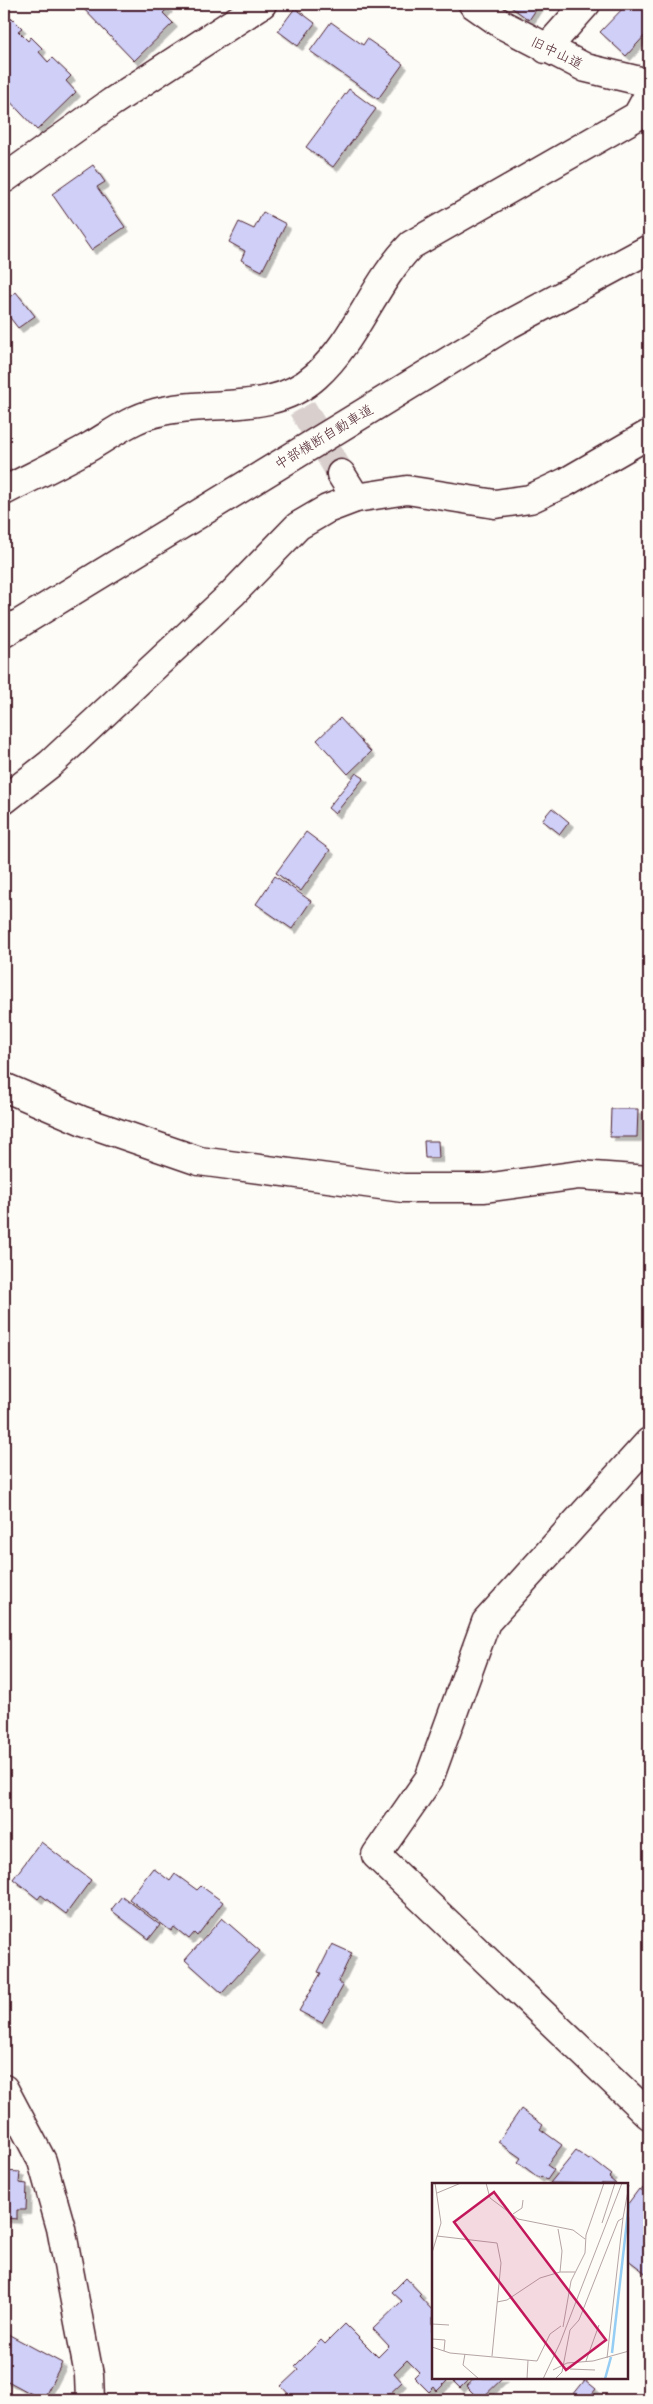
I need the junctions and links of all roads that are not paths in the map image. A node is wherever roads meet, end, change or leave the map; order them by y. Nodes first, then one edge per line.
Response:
1 (262, 4) edge
2 (472, 4) edge
3 (586, 4) edge
4 (546, 49) junction
5 (649, 83) edge
6 (649, 94) edge
7 (4, 179) edge
8 (649, 249) edge
9 (649, 434) edge
10 (341, 474) tunnel mouth
11 (4, 491) edge
12 (356, 498) junction
13 (4, 633) edge
14 (4, 800) edge
15 (4, 1087) edge
16 (649, 1180) edge
17 (649, 1442) edge
18 (4, 2089) edge
19 (649, 2115) edge
20 (90, 2400) edge

1 - 7 main road
2 - 4 main road, 旧中山道
3 - 4 main road
4 - 5 main road, 旧中山道
6 - 11 main road
8 - 13 main road, 中部横断自動車道
9 - 12 main road
10 - 12 main road
12 - 14 main road
15 - 16 main road
17 - 19 main road
18 - 20 main road

